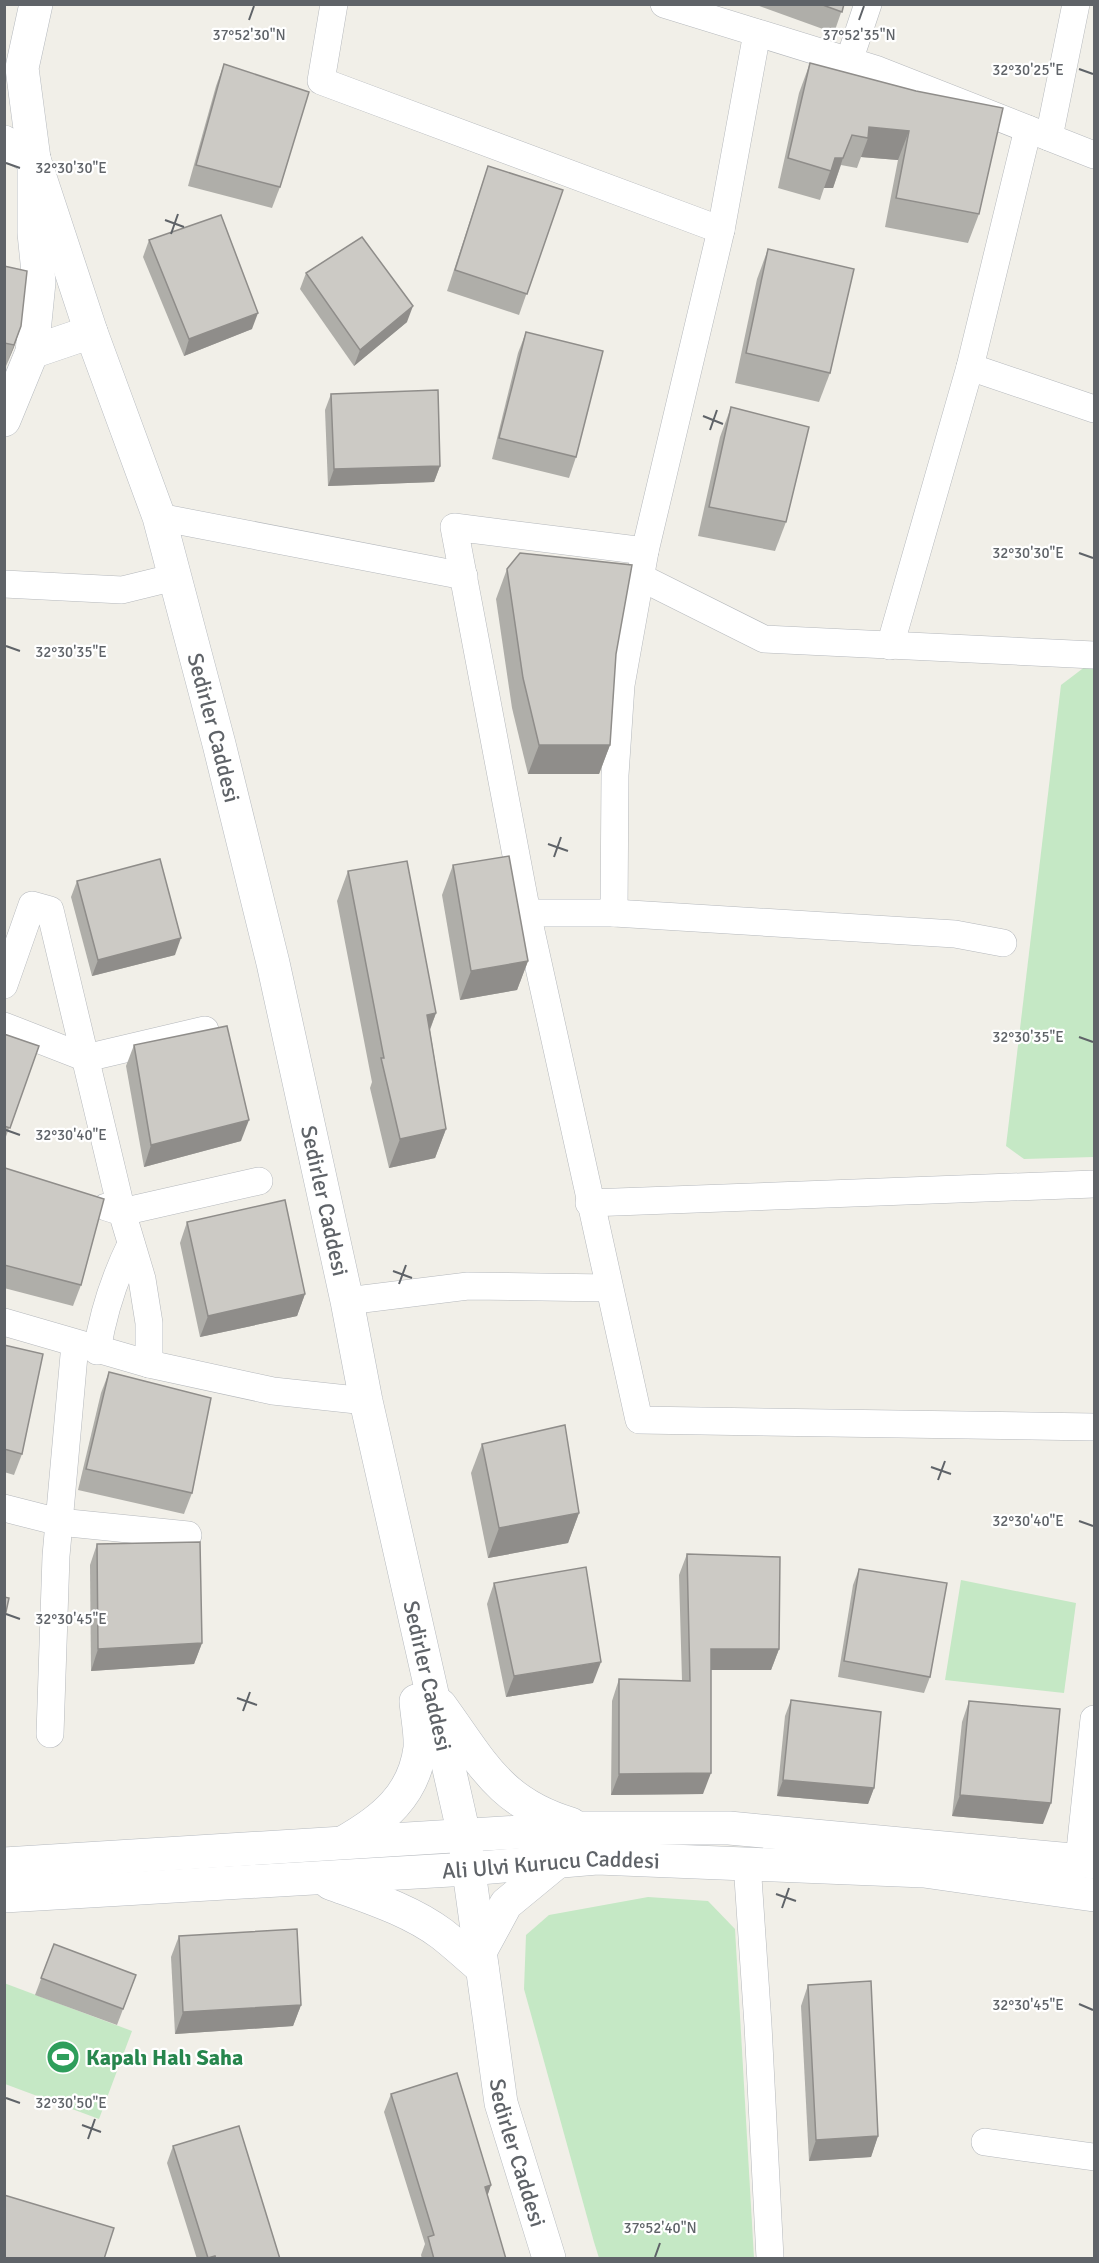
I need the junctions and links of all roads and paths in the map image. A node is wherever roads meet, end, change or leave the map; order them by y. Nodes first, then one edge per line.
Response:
1 (36, 4) edge
2 (334, 4) edge
3 (664, 4) edge
4 (868, 4) edge
5 (1076, 4) edge
6 (757, 33) junction
7 (849, 61) junction
8 (1039, 133) junction
9 (4, 142) edge
10 (1095, 155) edge
11 (34, 159) junction
12 (721, 230) junction
13 (91, 332) junction
14 (32, 352) junction
15 (970, 367) junction
16 (1095, 410) edge
17 (4, 420) edge
18 (159, 518) junction
19 (645, 551) junction
20 (175, 576) junction
21 (464, 576) junction
22 (640, 577) junction
23 (4, 584) edge
24 (890, 646) junction
25 (1095, 655) edge
26 (527, 913) junction
27 (614, 913) junction
28 (1003, 943) dead end
29 (4, 985) edge
30 (4, 1026) edge
31 (205, 1030) edge
32 (86, 1058) junction
33 (259, 1181) dead end
34 (1095, 1184) edge
35 (79, 1199) edge
36 (589, 1203) junction
37 (122, 1212) junction
38 (131, 1244) junction
39 (608, 1288) junction
40 (347, 1301) junction
41 (4, 1322) edge
42 (86, 1348) junction
43 (148, 1365) junction
44 (366, 1401) junction
45 (1095, 1427) edge
46 (4, 1508) edge
47 (59, 1522) junction
48 (188, 1535) dead end
49 (405, 1577) junction
50 (432, 1694) junction
51 (1095, 1719) edge
52 (50, 1734) dead end
53 (584, 1828) junction
54 (465, 1835) junction
55 (344, 1843) junction
56 (1087, 1861) edge
57 (557, 1862) junction
58 (747, 1863) junction
59 (4, 1864) edge
60 (468, 1869) junction
61 (315, 1878) junction
62 (1095, 1895) edge
63 (4, 1896) edge
64 (481, 1960) junction
65 (985, 2142) dead end
66 (1095, 2157) edge
67 (549, 2259) edge
68 (770, 2259) edge

1 - 11 main road
2 - 12 street
3 - 6 street
4 - 7 street
5 - 8 street
6 - 7 street
6 - 12 street
7 - 8 street
8 - 10 street
8 - 15 street
9 - 11 main road
11 - 13 main road, Sedirler Caddesi
11 - 14 main road
12 - 19 street
13 - 14 main road
13 - 18 main road, Sedirler Caddesi
14 - 17 main road
15 - 16 street
15 - 24 street
18 - 20 main road, Sedirler Caddesi
18 - 21 street
19 - 21 street
19 - 22 street
20 - 23 street
20 - 40 main road, Sedirler Caddesi
21 - 26 street
22 - 24 street
22 - 27 street
24 - 25 street
26 - 27 street
26 - 36 street
27 - 28 street
29 - 32 street
30 - 32 street
31 - 32 street
32 - 37 street
33 - 37 street
34 - 36 street
35 - 37 street
36 - 39 street
37 - 38 street
38 - 42 street
38 - 43 street
39 - 40 street
39 - 45 street
40 - 44 main road, Sedirler Caddesi
41 - 42 street
42 - 43 street
42 - 47 street
43 - 44 street
44 - 49 main road, Sedirler Caddesi
46 - 47 street
47 - 48 street
47 - 52 street
49 - 50 main road, Sedirler Caddesi
49 - 55 main road
50 - 53 main road
50 - 54 main road, Sedirler Caddesi
51 - 56 street
53 - 54 main road, Ali Ulvi Kurucu Caddesi
53 - 56 main road, Ali Ulvi Kurucu Caddesi
54 - 55 main road, Ali Ulvi Kurucu Caddesi
54 - 60 main road, Sedirler Caddesi
55 - 59 main road, Ali Ulvi Kurucu Caddesi
57 - 58 main road, Ali Ulvi Kurucu Caddesi
57 - 60 main road, Ali Ulvi Kurucu Caddesi
57 - 64 main road
58 - 62 main road, Ali Ulvi Kurucu Caddesi
58 - 68 street
60 - 61 main road, Ali Ulvi Kurucu Caddesi
60 - 64 main road, Sedirler Caddesi
61 - 63 main road, Ali Ulvi Kurucu Caddesi
61 - 64 main road
64 - 67 main road, Sedirler Caddesi
65 - 66 street

